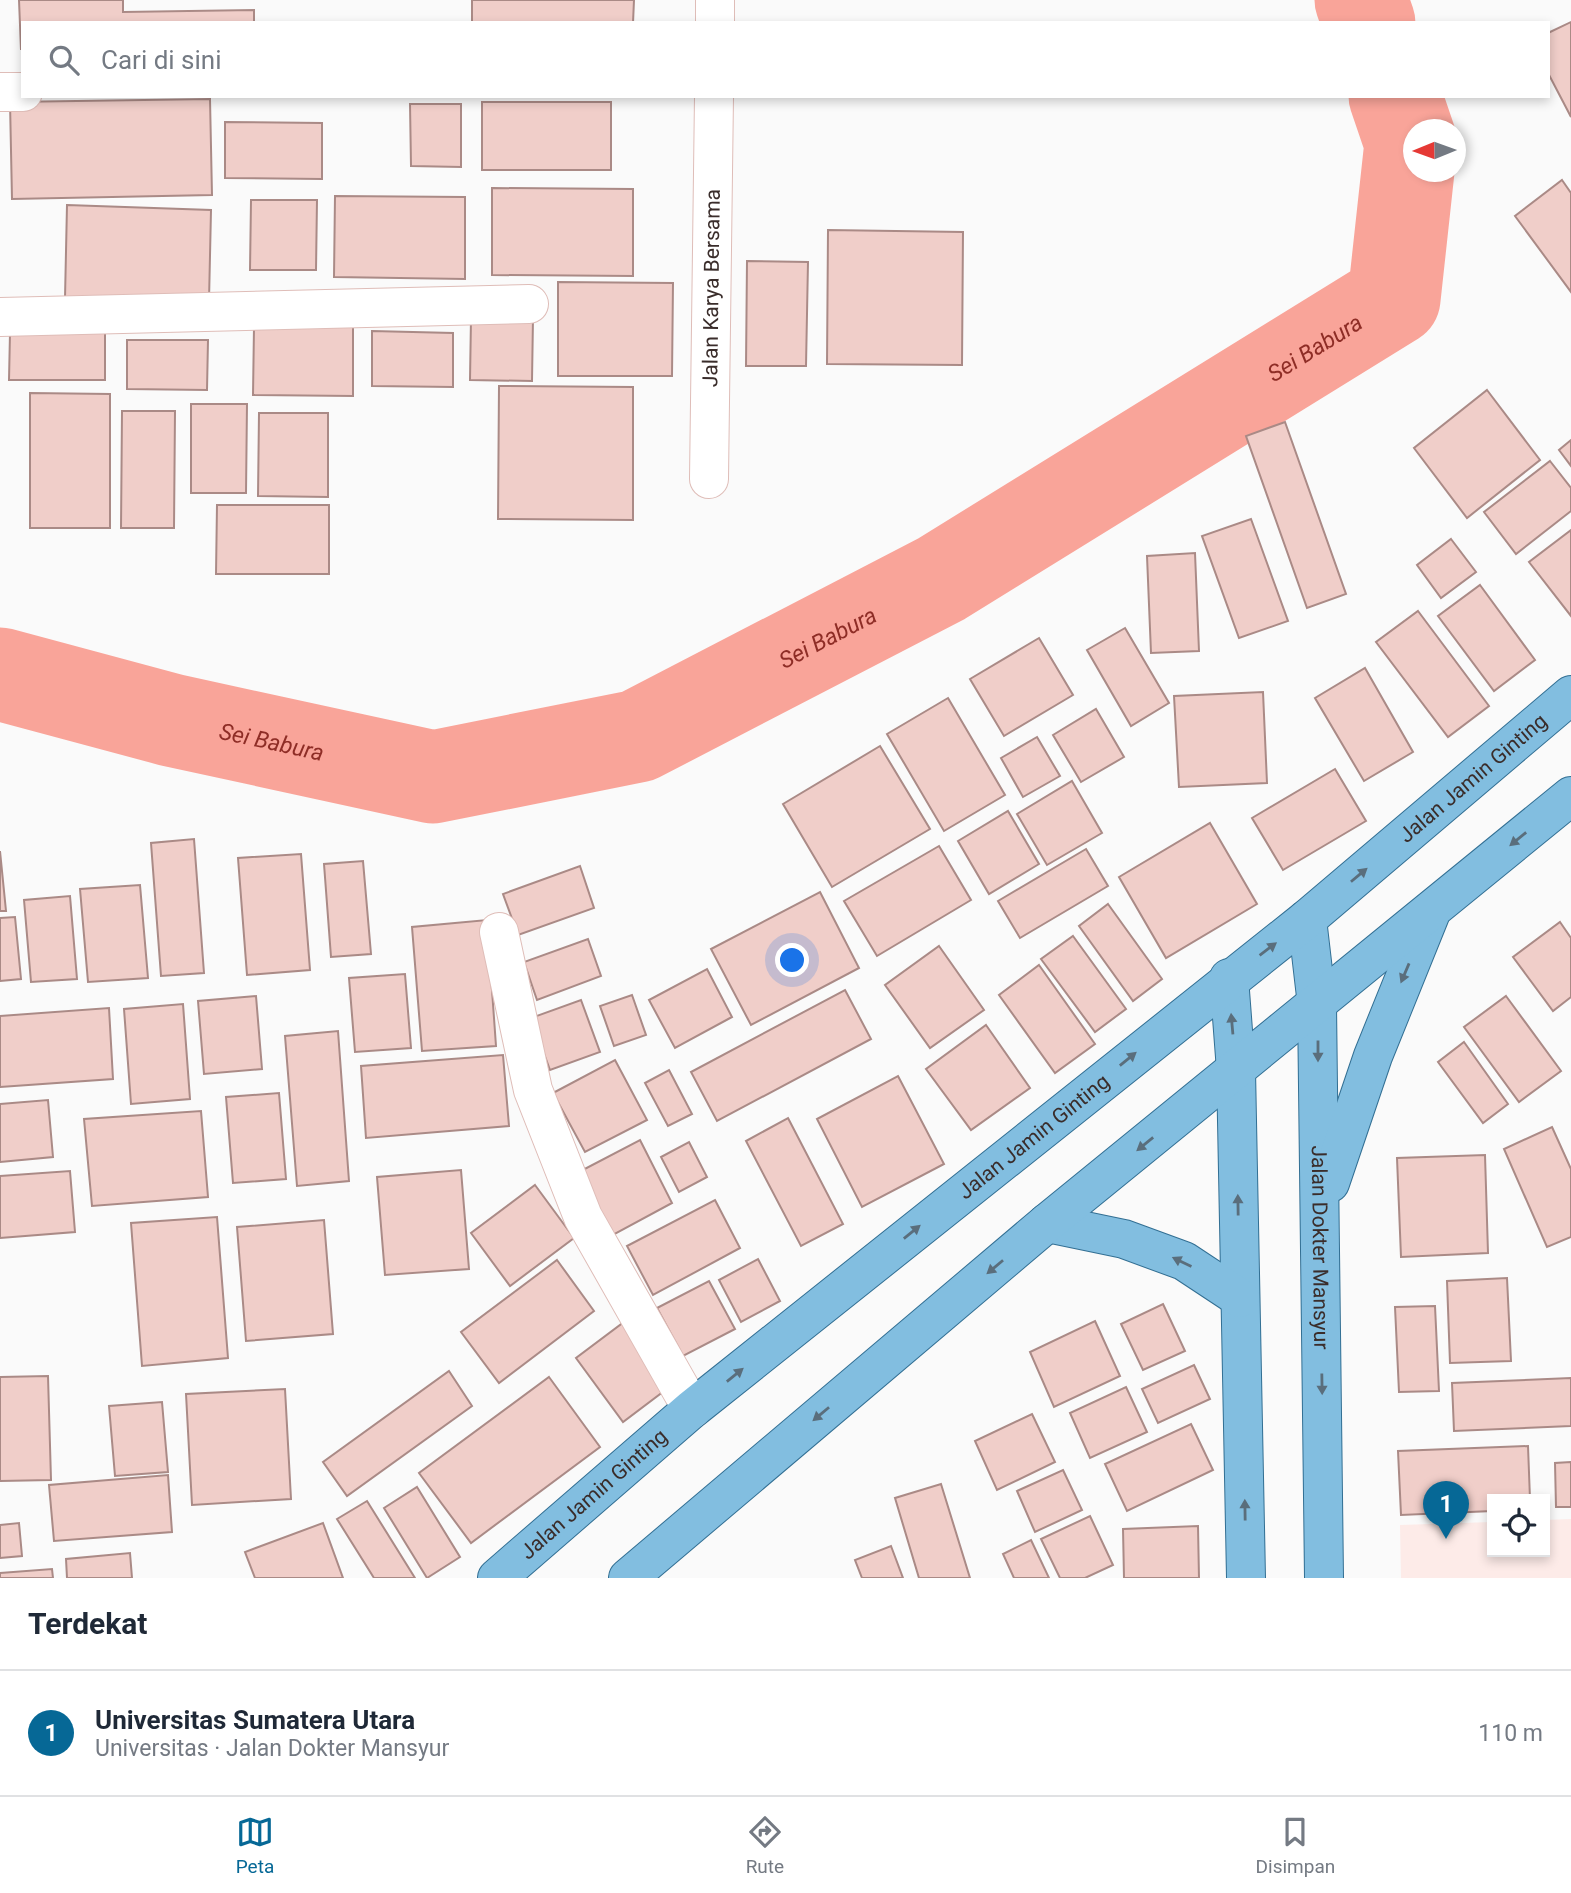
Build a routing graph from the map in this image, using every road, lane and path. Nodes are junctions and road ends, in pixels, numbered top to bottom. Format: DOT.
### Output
graph roads {
  1 [pos="715,0"];
  2 [pos="715,21"];
  3 [pos="0,92"];
  4 [pos="21,92"];
  5 [pos="714,98"];
  6 [pos="529,304"];
  7 [pos="0,317"];
  8 [pos="709,479"];
  9 [pos="1571,695"];
  10 [pos="1571,796"];
  11 [pos="1432,910"];
  12 [pos="1307,919"];
  13 [pos="499,932"];
  14 [pos="1229,978"];
  15 [pos="1317,1005"];
  16 [pos="1236,1070"];
  17 [pos="1319,1218"];
  18 [pos="1047,1223"];
  19 [pos="1240,1298"];
  20 [pos="692,1409"];
  21 [pos="497,1578"];
  22 [pos="628,1578"];
  23 [pos="1246,1578"];
  24 [pos="1324,1578"];
  1 -- 2 [label="street"];
  3 -- 4 [label="street"];
  5 -- 8 [label="street, Jalan Karya Bersama"];
  6 -- 7 [label="street"];
  12 -- 9 [label="main road, Jalan Jamin Ginting, one-way"];
  10 -- 11 [label="main road, one-way"];
  11 -- 15 [label="main road"];
  11 -- 17 [label="main road, one-way"];
  14 -- 12 [label="main road, Jalan Jamin Ginting, one-way"];
  12 -- 15 [label="main road, Jalan Dokter Mansyur"];
  13 -- 20 [label="street"];
  16 -- 14 [label="main road, one-way"];
  20 -- 14 [label="main road, Jalan Jamin Ginting, one-way"];
  15 -- 16 [label="main road"];
  15 -- 17 [label="main road, Jalan Dokter Mansyur, one-way"];
  16 -- 18 [label="main road, one-way"];
  19 -- 16 [label="main road, one-way"];
  17 -- 24 [label="main road, Jalan Dokter Mansyur, one-way"];
  19 -- 18 [label="main road, one-way"];
  18 -- 22 [label="main road, one-way"];
  23 -- 19 [label="main road, one-way"];
  20 -- 21 [label="main road, Jalan Jamin Ginting"];
}
